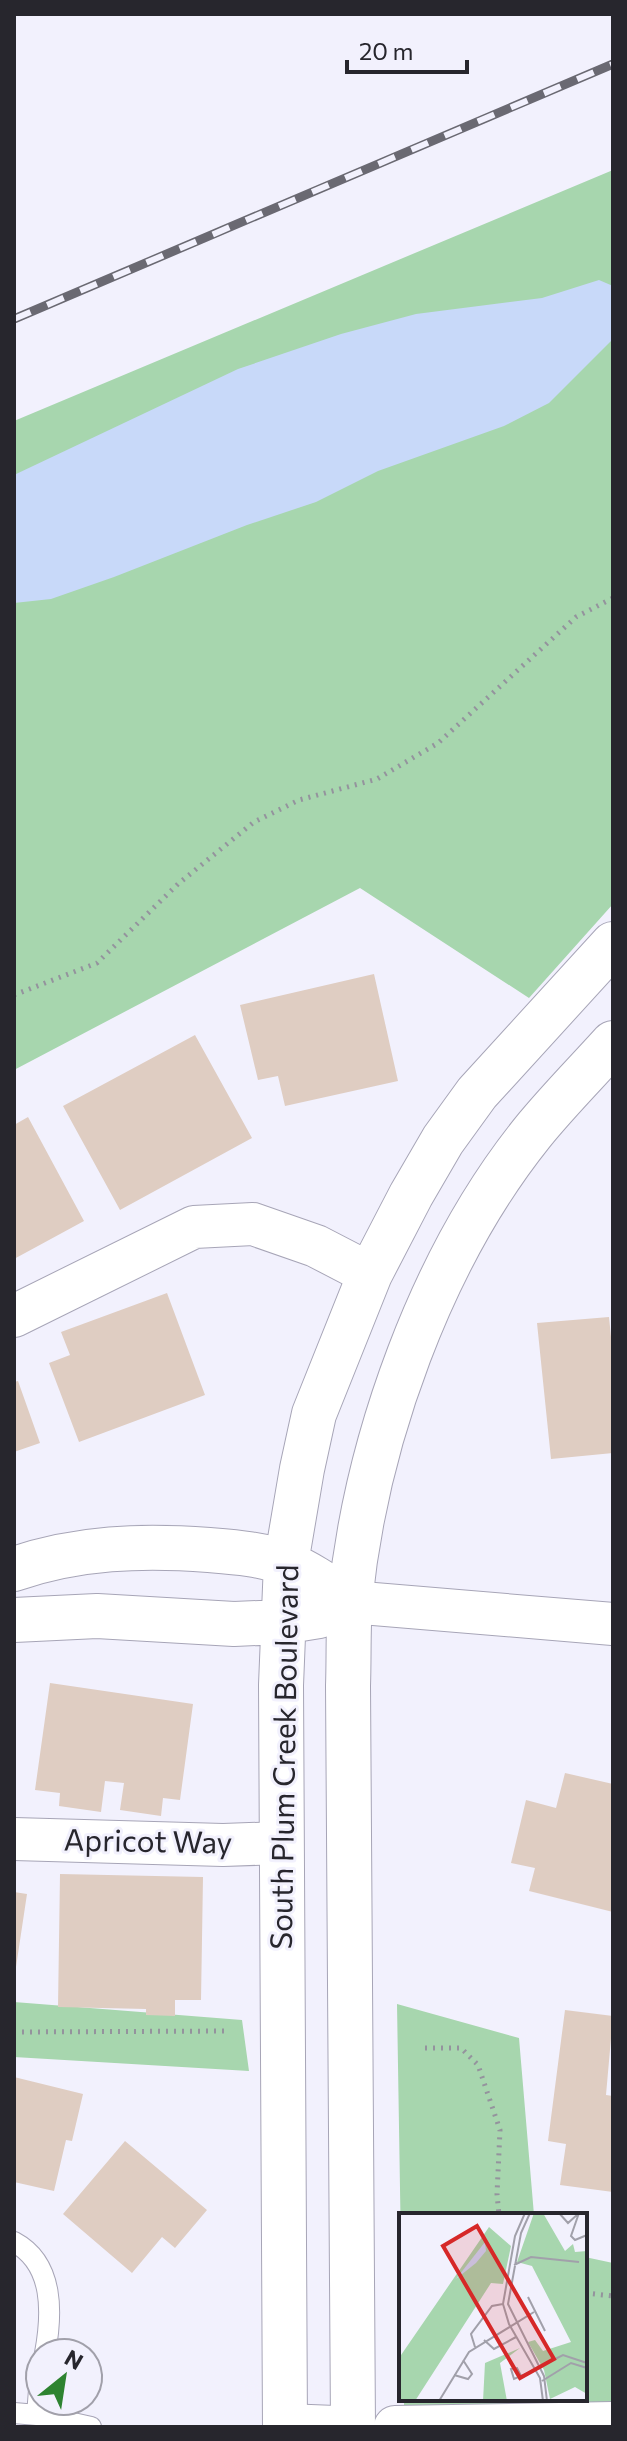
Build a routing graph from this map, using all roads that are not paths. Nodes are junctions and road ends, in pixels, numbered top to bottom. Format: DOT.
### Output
graph roads {
  1 [pos="613,944"];
  2 [pos="613,1043"];
  3 [pos="370,1274"];
  4 [pos="14,1316"];
  5 [pos="286,1563"];
  6 [pos="14,1569"];
  7 [pos="350,1602"];
  8 [pos="14,1620"];
  9 [pos="282,1622"];
  10 [pos="613,1624"];
  11 [pos="14,1839"];
  12 [pos="281,1843"];
  13 [pos="14,2242"];
  14 [pos="47,2337"];
  15 [pos="46,2417"];
  16 [pos="613,2423"];
  17 [pos="285,2426"];
  18 [pos="91,2427"];
  19 [pos="335,2427"];
  20 [pos="353,2427"];
  21 [pos="395,2427"];
  1 -- 3 [label="street, South Plum Creek Boulevard"];
  2 -- 7 [label="street, South Plum Creek Boulevard"];
  3 -- 4 [label="street"];
  3 -- 5 [label="street, South Plum Creek Boulevard"];
  5 -- 6 [label="street"];
  5 -- 7 [label="street"];
  5 -- 9 [label="street, South Plum Creek Boulevard"];
  7 -- 9 [label="street"];
  7 -- 10 [label="street"];
  7 -- 20 [label="street, South Plum Creek Boulevard"];
  8 -- 9 [label="street"];
  9 -- 12 [label="street, South Plum Creek Boulevard"];
  11 -- 12 [label="street, Apricot Way"];
  12 -- 17 [label="street, South Plum Creek Boulevard"];
  13 -- 14 [label="lane"];
  15 -- 18 [label="lane"];
  16 -- 21 [label="street"];
  17 -- 19 [label="street"];
}
